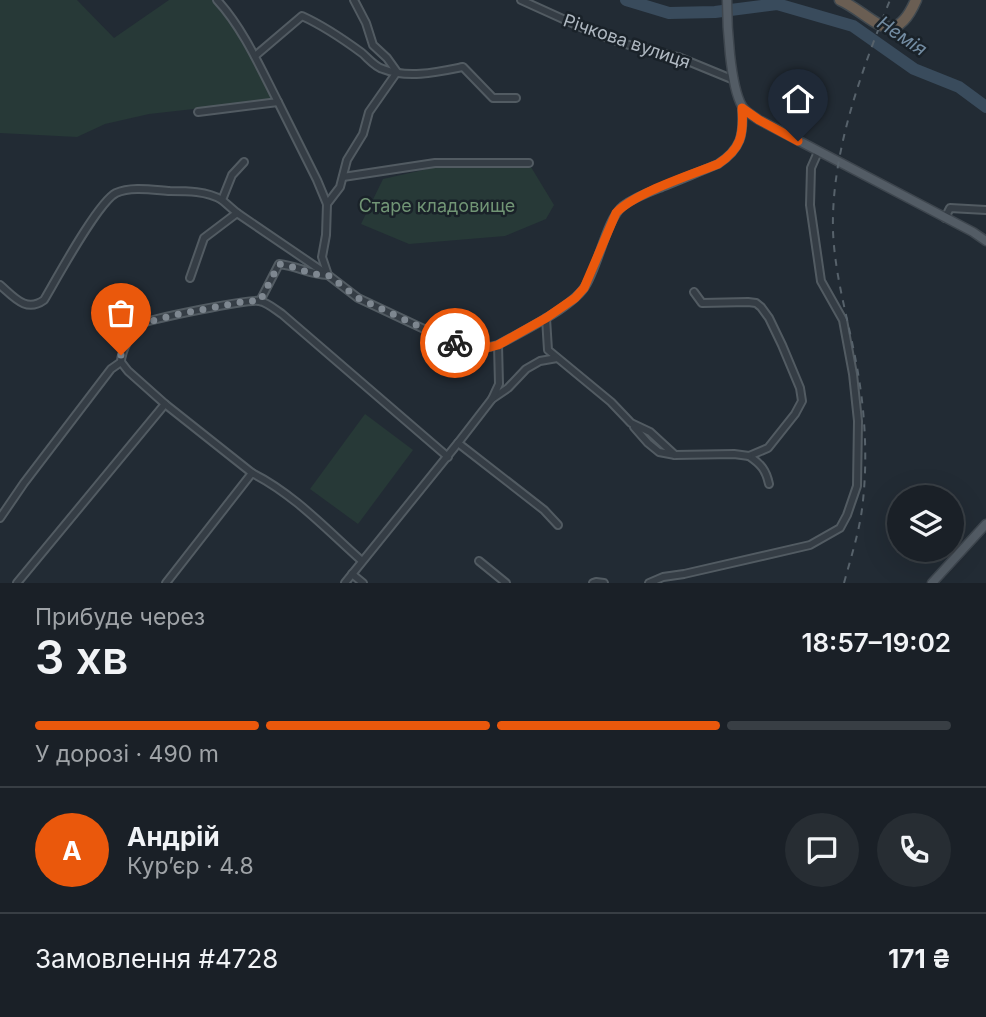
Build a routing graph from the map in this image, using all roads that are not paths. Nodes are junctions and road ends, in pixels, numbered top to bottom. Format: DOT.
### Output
graph roads {
  1 [pos="217,0"];
  2 [pos="355,0"];
  3 [pos="521,0"];
  4 [pos="727,0"];
  5 [pos="840,0"];
  6 [pos="916,0"];
  7 [pos="254,56"];
  8 [pos="397,72"];
  9 [pos="734,80"];
  10 [pos="516,98"];
  11 [pos="278,103"];
  12 [pos="742,108"];
  13 [pos="198,112"];
  14 [pos="818,152"];
  15 [pos="244,162"];
  16 [pos="529,163"];
  17 [pos="343,177"];
  18 [pos="222,200"];
  19 [pos="327,205"];
  20 [pos="986,210"];
  21 [pos="237,213"];
  22 [pos="945,218"];
  23 [pos="986,241"];
  24 [pos="328,275"];
  25 [pos="190,278"];
  26 [pos="0,285"];
  27 [pos="694,292"];
  28 [pos="260,301"];
  29 [pos="546,318"];
  30 [pos="498,345"];
  31 [pos="556,358"];
  32 [pos="121,362"];
  33 [pos="492,399"];
  34 [pos="165,404"];
  35 [pos="457,443"];
  36 [pos="749,456"];
  37 [pos="448,457"];
  38 [pos="252,473"];
  39 [pos="769,485"];
  40 [pos="0,519"];
  41 [pos="986,524"];
  42 [pos="558,525"];
  43 [pos="362,561"];
  44 [pos="479,561"];
  45 [pos="352,574"];
  46 [pos="17,583"];
  47 [pos="166,583"];
  48 [pos="345,583"];
  49 [pos="363,583"];
  50 [pos="506,583"];
  51 [pos="593,583"];
  52 [pos="604,583"];
  53 [pos="649,583"];
  54 [pos="932,583"];
  1 -- 7 [label="street"];
  2 -- 8 [label="street"];
  3 -- 9 [label="street, Річкова вулиця"];
  4 -- 9 [label="main road"];
  5 -- 6 [label="highway"];
  7 -- 8 [label="street"];
  7 -- 11 [label="street"];
  8 -- 10 [label="street"];
  8 -- 17 [label="street"];
  9 -- 12 [label="main road"];
  11 -- 13 [label="street"];
  11 -- 19 [label="street"];
  12 -- 14 [label="main road"];
  12 -- 29 [label="street"];
  14 -- 22 [label="main road"];
  14 -- 53 [label="street"];
  15 -- 18 [label="street"];
  16 -- 17 [label="street"];
  17 -- 19 [label="street"];
  18 -- 21 [label="street"];
  18 -- 26 [label="street"];
  19 -- 24 [label="street"];
  20 -- 22 [label="street"];
  21 -- 24 [label="street"];
  21 -- 25 [label="street"];
  22 -- 23 [label="main road"];
  24 -- 28 [label="street"];
  24 -- 30 [label="street"];
  27 -- 36 [label="street"];
  28 -- 32 [label="street"];
  28 -- 37 [label="street"];
  29 -- 30 [label="street"];
  29 -- 31 [label="street"];
  30 -- 33 [label="street"];
  31 -- 33 [label="street"];
  31 -- 36 [label="street"];
  32 -- 34 [label="street"];
  32 -- 40 [label="street"];
  33 -- 35 [label="street"];
  34 -- 38 [label="street"];
  34 -- 46 [label="street"];
  35 -- 37 [label="street"];
  35 -- 42 [label="street"];
  36 -- 39 [label="street"];
  37 -- 43 [label="street"];
  38 -- 43 [label="street"];
  38 -- 47 [label="street"];
  41 -- 54 [label="main road"];
  43 -- 45 [label="street"];
  44 -- 50 [label="street"];
  45 -- 48 [label="street"];
  45 -- 49 [label="street"];
  51 -- 52 [label="street"];
}
